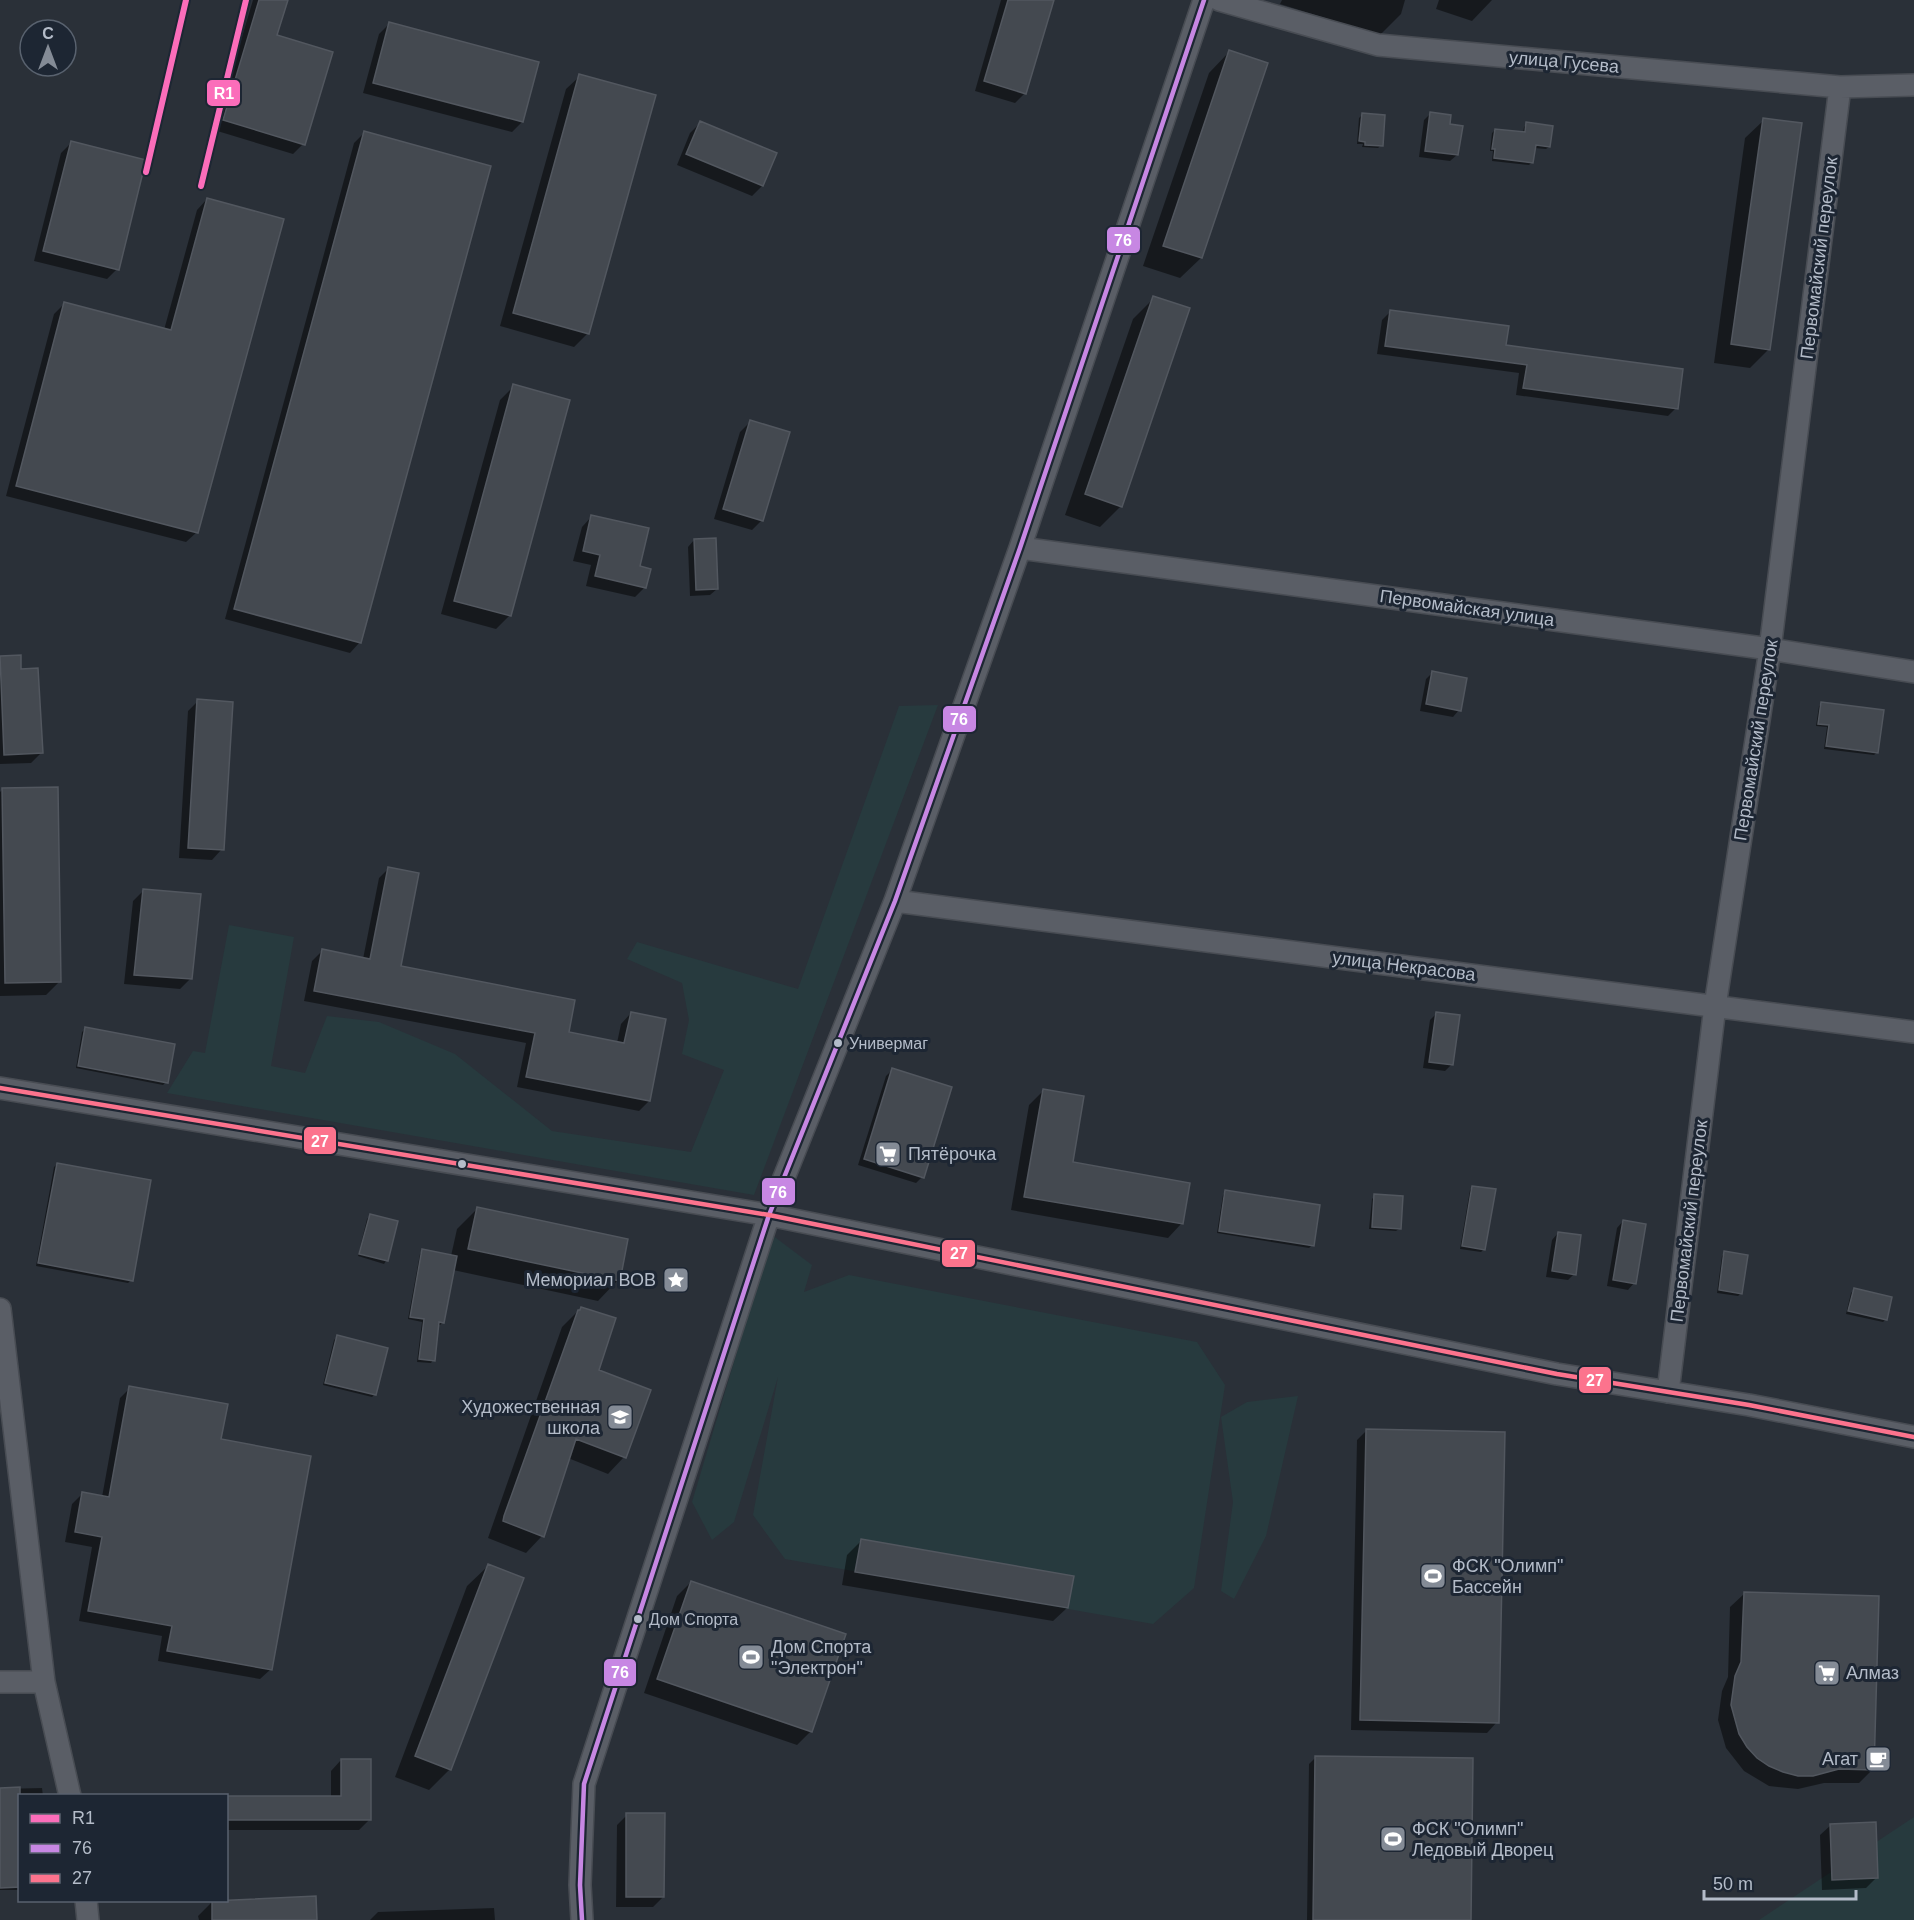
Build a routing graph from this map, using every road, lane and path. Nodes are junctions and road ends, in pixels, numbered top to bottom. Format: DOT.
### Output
graph roads {
  1 [pos="1204,0"];
  2 [pos="1219,0"];
  3 [pos="1914,85"];
  4 [pos="1840,87"];
  5 [pos="1020,548"];
  6 [pos="1770,649"];
  7 [pos="1914,672"];
  8 [pos="895,901"];
  9 [pos="1715,1006"];
  10 [pos="1914,1032"];
  11 [pos="0,1088"];
  12 [pos="769,1215"];
  13 [pos="0,1316"];
  14 [pos="1668,1392"];
  15 [pos="1914,1437"];
  16 [pos="0,1682"];
  17 [pos="44,1682"];
  18 [pos="70,1794"];
  19 [pos="86,1902"];
  20 [pos="88,1920"];
  21 [pos="582,1920"];
  1 -- 5 [label="street"];
  2 -- 4 [label="street, улица Гусева"];
  3 -- 4 [label="street, улица Гусева"];
  4 -- 6 [label="street, Первомайский переулок"];
  5 -- 6 [label="street, Первомайская улица"];
  5 -- 8 [label="street"];
  6 -- 7 [label="street, Первомайская улица"];
  6 -- 9 [label="street, Первомайский переулок"];
  8 -- 9 [label="street, улица Некрасова"];
  8 -- 12 [label="street"];
  9 -- 10 [label="street, улица Некрасова"];
  9 -- 14 [label="street, Первомайский переулок"];
  11 -- 12 [label="street"];
  12 -- 14 [label="street"];
  12 -- 21 [label="street"];
  13 -- 17 [label="street"];
  14 -- 15 [label="street"];
  16 -- 17 [label="street"];
  17 -- 18 [label="street"];
  19 -- 20 [label="street"];
}
